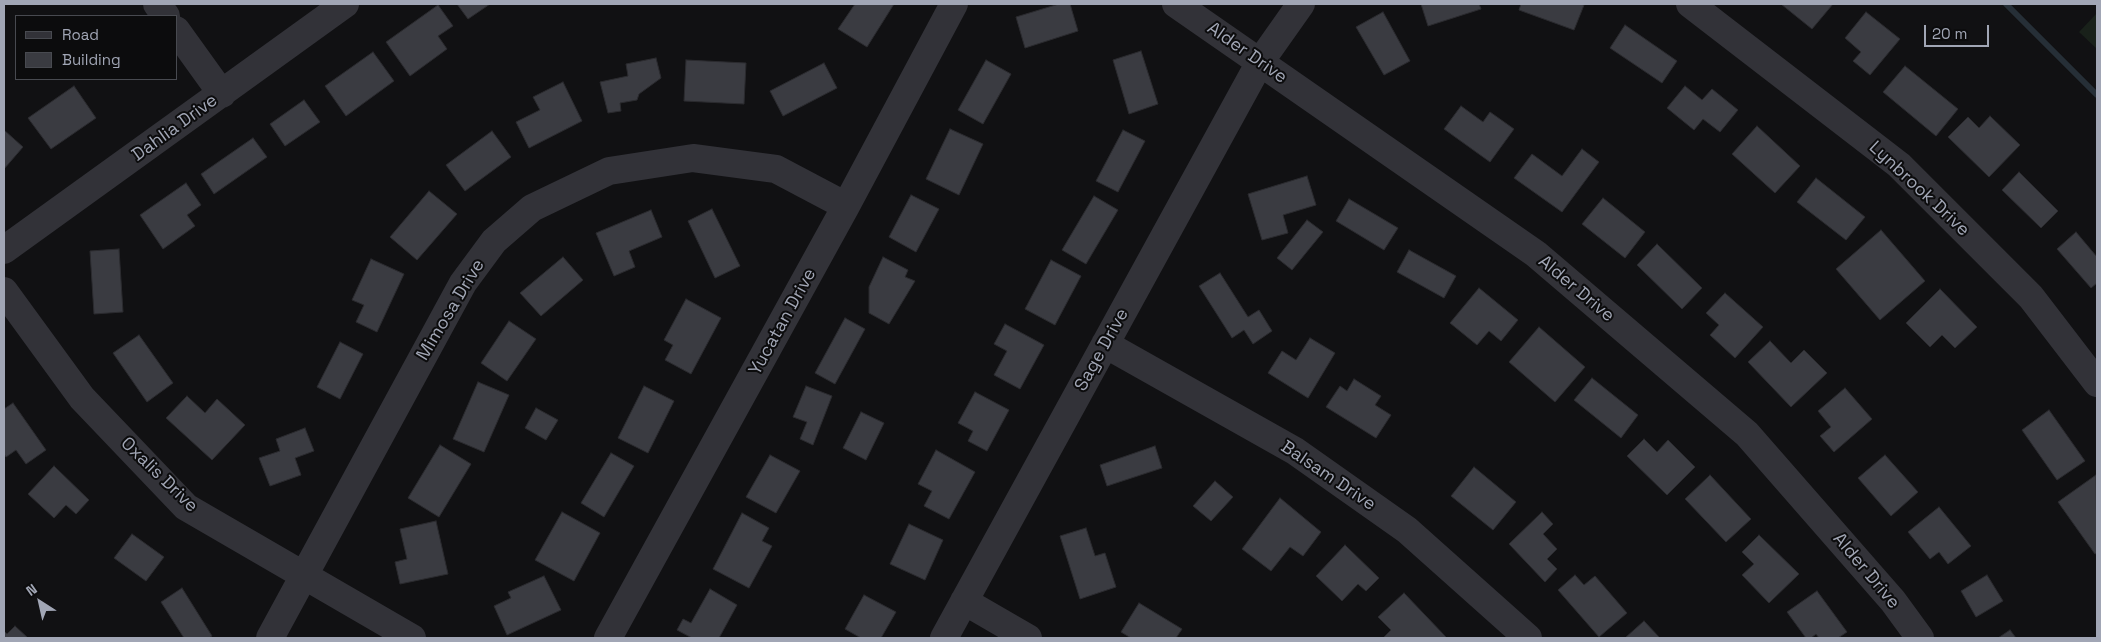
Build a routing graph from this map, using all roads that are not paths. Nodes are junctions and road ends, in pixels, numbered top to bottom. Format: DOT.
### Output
graph roads {
  1 [pos="158,4"];
  2 [pos="345,4"];
  3 [pos="954,4"];
  4 [pos="1176,4"];
  5 [pos="1301,4"];
  6 [pos="1690,4"];
  7 [pos="165,15"];
  8 [pos="178,33"];
  9 [pos="1260,62"];
  10 [pos="222,94"];
  11 [pos="846,206"];
  12 [pos="4,250"];
  13 [pos="4,291"];
  14 [pos="1105,344"];
  15 [pos="2097,383"];
  16 [pos="304,576"];
  17 [pos="964,601"];
  18 [pos="270,638"];
  19 [pos="412,638"];
  20 [pos="608,638"];
  21 [pos="944,638"];
  22 [pos="1028,638"];
  23 [pos="1528,638"];
  24 [pos="1920,638"];
  1 -- 7 [label="street"];
  2 -- 10 [label="street, Dahlia Drive"];
  3 -- 11 [label="street, Yucatan Drive"];
  4 -- 9 [label="street, Alder Drive"];
  5 -- 9 [label="street"];
  6 -- 15 [label="street, Lynbrook Drive"];
  8 -- 10 [label="street"];
  9 -- 14 [label="street, Sage Drive"];
  9 -- 24 [label="street, Alder Drive"];
  10 -- 12 [label="street, Dahlia Drive"];
  11 -- 16 [label="street, Mimosa Drive"];
  11 -- 20 [label="street, Yucatan Drive"];
  13 -- 16 [label="street, Oxalis Drive"];
  14 -- 17 [label="street, Sage Drive"];
  14 -- 23 [label="street, Balsam Drive"];
  16 -- 18 [label="street, Mimosa Drive"];
  16 -- 19 [label="street, Oxalis Drive"];
  17 -- 21 [label="street, Sage Drive"];
  17 -- 22 [label="street"];
}
